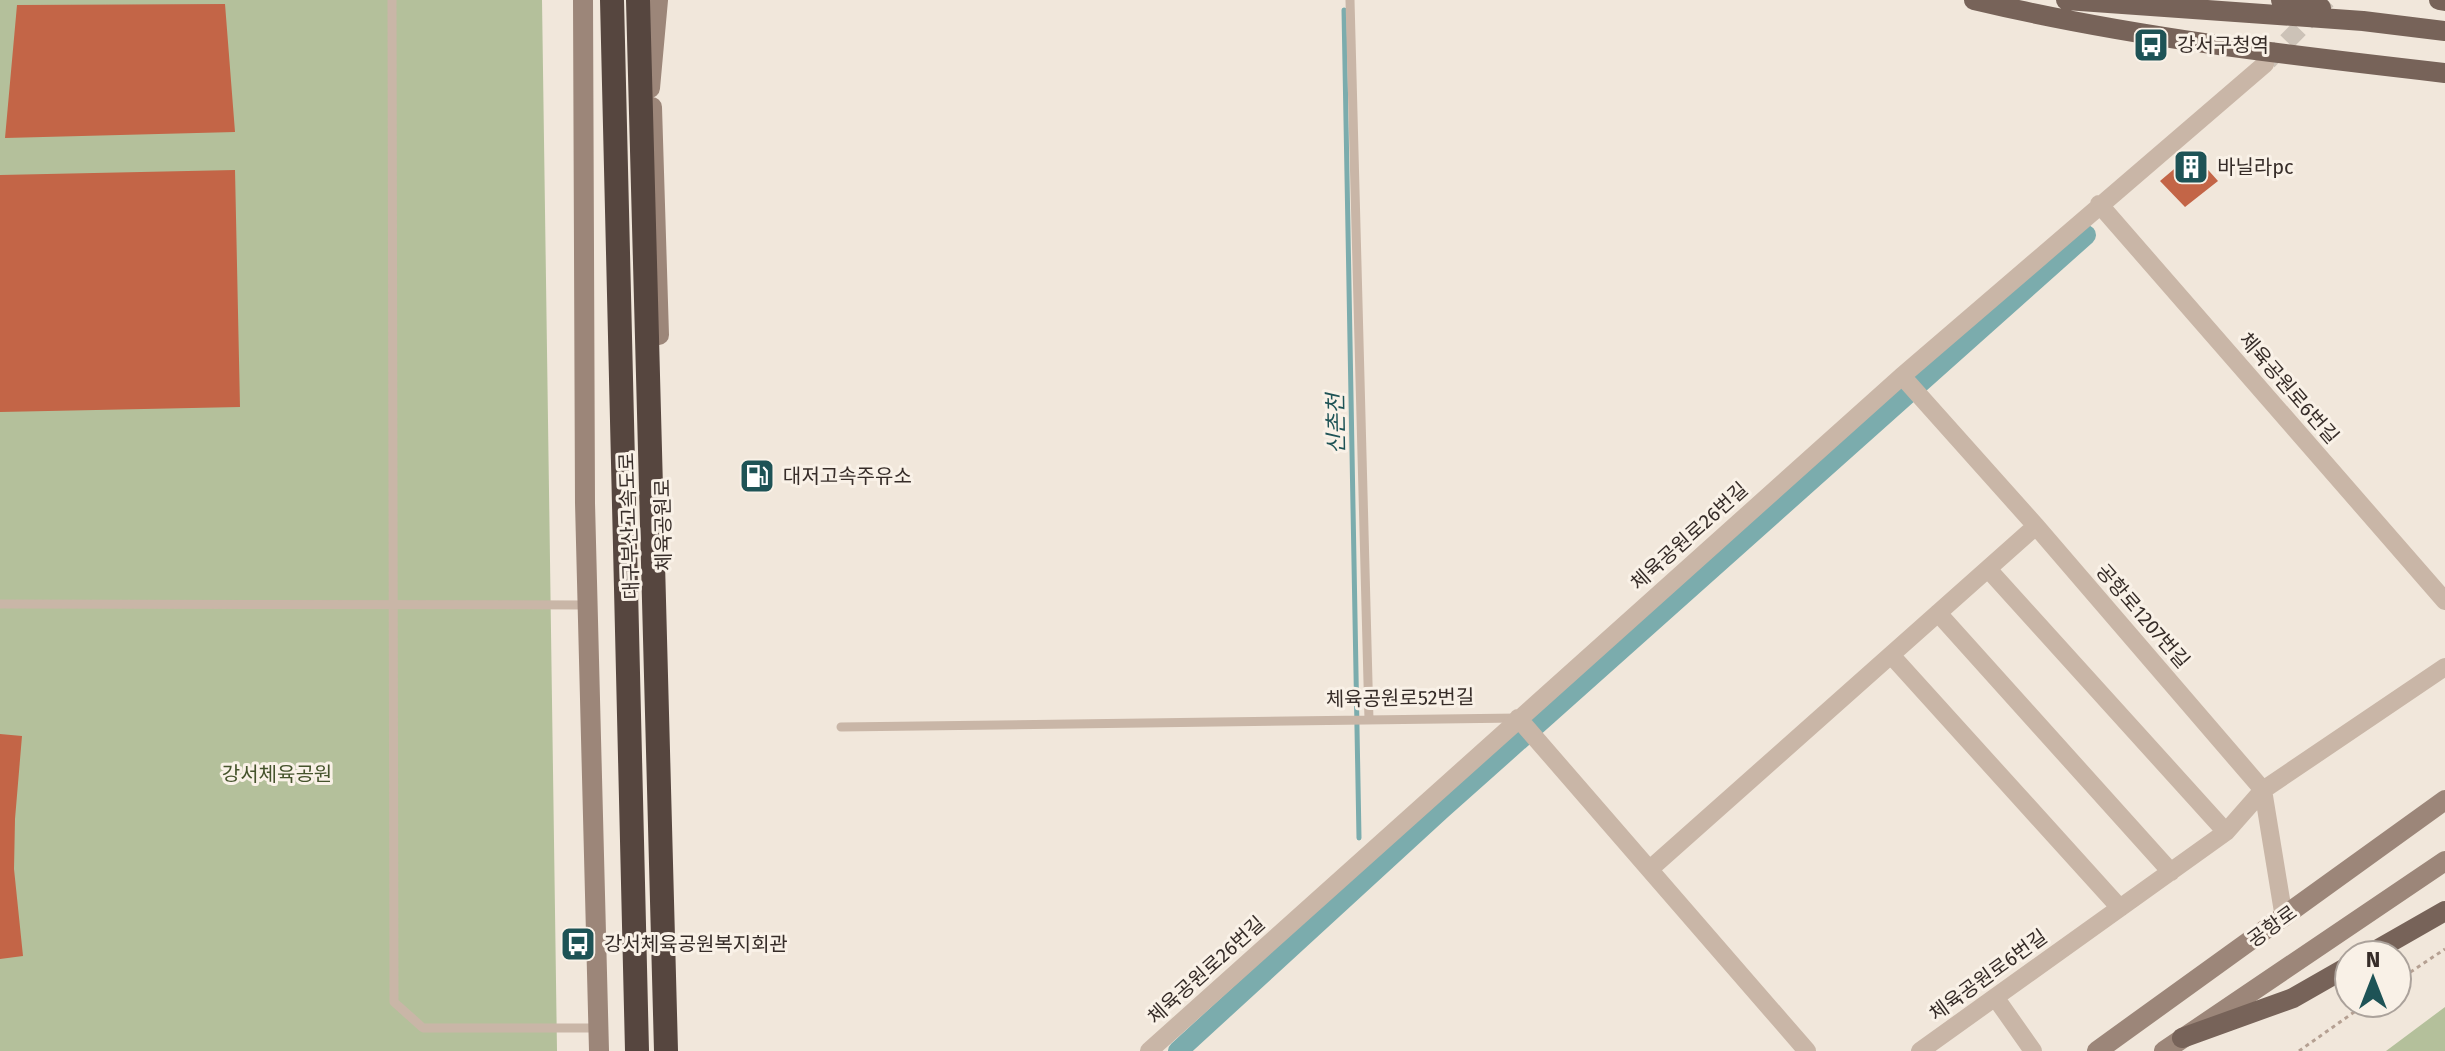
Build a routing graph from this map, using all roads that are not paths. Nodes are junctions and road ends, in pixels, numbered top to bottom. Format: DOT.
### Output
graph roads {
  1 [pos="392,0"];
  2 [pos="572,0"];
  3 [pos="583,0"];
  4 [pos="612,0"];
  5 [pos="638,0"];
  6 [pos="647,0"];
  7 [pos="658,0"];
  8 [pos="1350,0"];
  9 [pos="1974,0"];
  10 [pos="2066,0"];
  11 [pos="2281,0"];
  12 [pos="2363,21"];
  13 [pos="2445,31"];
  14 [pos="2265,64"];
  15 [pos="2445,73"];
  16 [pos="650,88"];
  17 [pos="583,145"];
  18 [pos="2099,204"];
  19 [pos="1902,376"];
  20 [pos="2036,526"];
  21 [pos="1988,569"];
  22 [pos="2445,601"];
  23 [pos="0,604"];
  24 [pos="392,605"];
  25 [pos="588,605"];
  26 [pos="1938,613"];
  27 [pos="1891,655"];
  28 [pos="2445,667"];
  29 [pos="1518,718"];
  30 [pos="1369,720"];
  31 [pos="841,727"];
  32 [pos="2263,790"];
  33 [pos="2445,800"];
  34 [pos="2226,832"];
  35 [pos="2445,861"];
  36 [pos="1650,869"];
  37 [pos="2171,872"];
  38 [pos="2120,908"];
  39 [pos="2445,911"];
  40 [pos="2284,918"];
  41 [pos="2396,939"];
  42 [pos="2333,975"];
  43 [pos="1995,997"];
  44 [pos="598,1028"];
  45 [pos="2182,1038"];
  46 [pos="599,1051"];
  47 [pos="637,1051"];
  48 [pos="666,1051"];
  49 [pos="675,1051"];
  50 [pos="1149,1051"];
  51 [pos="1807,1051"];
  52 [pos="1920,1051"];
  53 [pos="2033,1051"];
  54 [pos="2097,1051"];
  55 [pos="2164,1051"];
  1 -- 24 [label="lane"];
  2 -- 17 [label="main road"];
  3 -- 17 [label="main road"];
  4 -- 47 [label="highway, 대구부산고속도로"];
  5 -- 48 [label="highway, 대구부산고속도로"];
  6 -- 16 [label="main road, 체육공원로"];
  7 -- 16 [label="main road"];
  8 -- 30 [label="lane"];
  9 -- 15 [label="main road"];
  10 -- 12 [label="main road"];
  11 -- 12 [label="main road"];
  12 -- 13 [label="main road"];
  14 -- 18 [label="street, 체육공원로26번길"];
  16 -- 49 [label="main road, 체육공원로"];
  17 -- 25 [label="main road"];
  18 -- 19 [label="street, 체육공원로26번길"];
  18 -- 22 [label="street, 체육공원로6번길"];
  19 -- 20 [label="street, 공항로1207번길"];
  19 -- 29 [label="street, 체육공원로26번길"];
  20 -- 21 [label="street"];
  20 -- 32 [label="street, 공항로1207번길"];
  21 -- 26 [label="street"];
  21 -- 34 [label="street"];
  23 -- 24 [label="lane"];
  24 -- 25 [label="lane"];
  24 -- 44 [label="lane"];
  25 -- 44 [label="main road"];
  26 -- 27 [label="street"];
  26 -- 37 [label="street"];
  27 -- 36 [label="street"];
  27 -- 38 [label="street"];
  28 -- 32 [label="street, 체육공원로6번길"];
  29 -- 30 [label="lane, 체육공원로52번길"];
  29 -- 36 [label="street"];
  29 -- 50 [label="street, 체육공원로26번길"];
  30 -- 31 [label="lane, 체육공원로52번길"];
  32 -- 34 [label="street, 체육공원로6번길"];
  32 -- 40 [label="street"];
  33 -- 40 [label="main road, 공항로"];
  34 -- 37 [label="street, 체육공원로6번길"];
  35 -- 45 [label="main road"];
  36 -- 51 [label="street"];
  37 -- 38 [label="street, 체육공원로6번길"];
  38 -- 43 [label="street, 체육공원로6번길"];
  39 -- 41 [label="main road"];
  40 -- 54 [label="main road, 공항로"];
  42 -- 45 [label="main road"];
  43 -- 52 [label="street, 체육공원로6번길"];
  43 -- 53 [label="street"];
  44 -- 46 [label="main road"];
  45 -- 55 [label="main road"];
}
